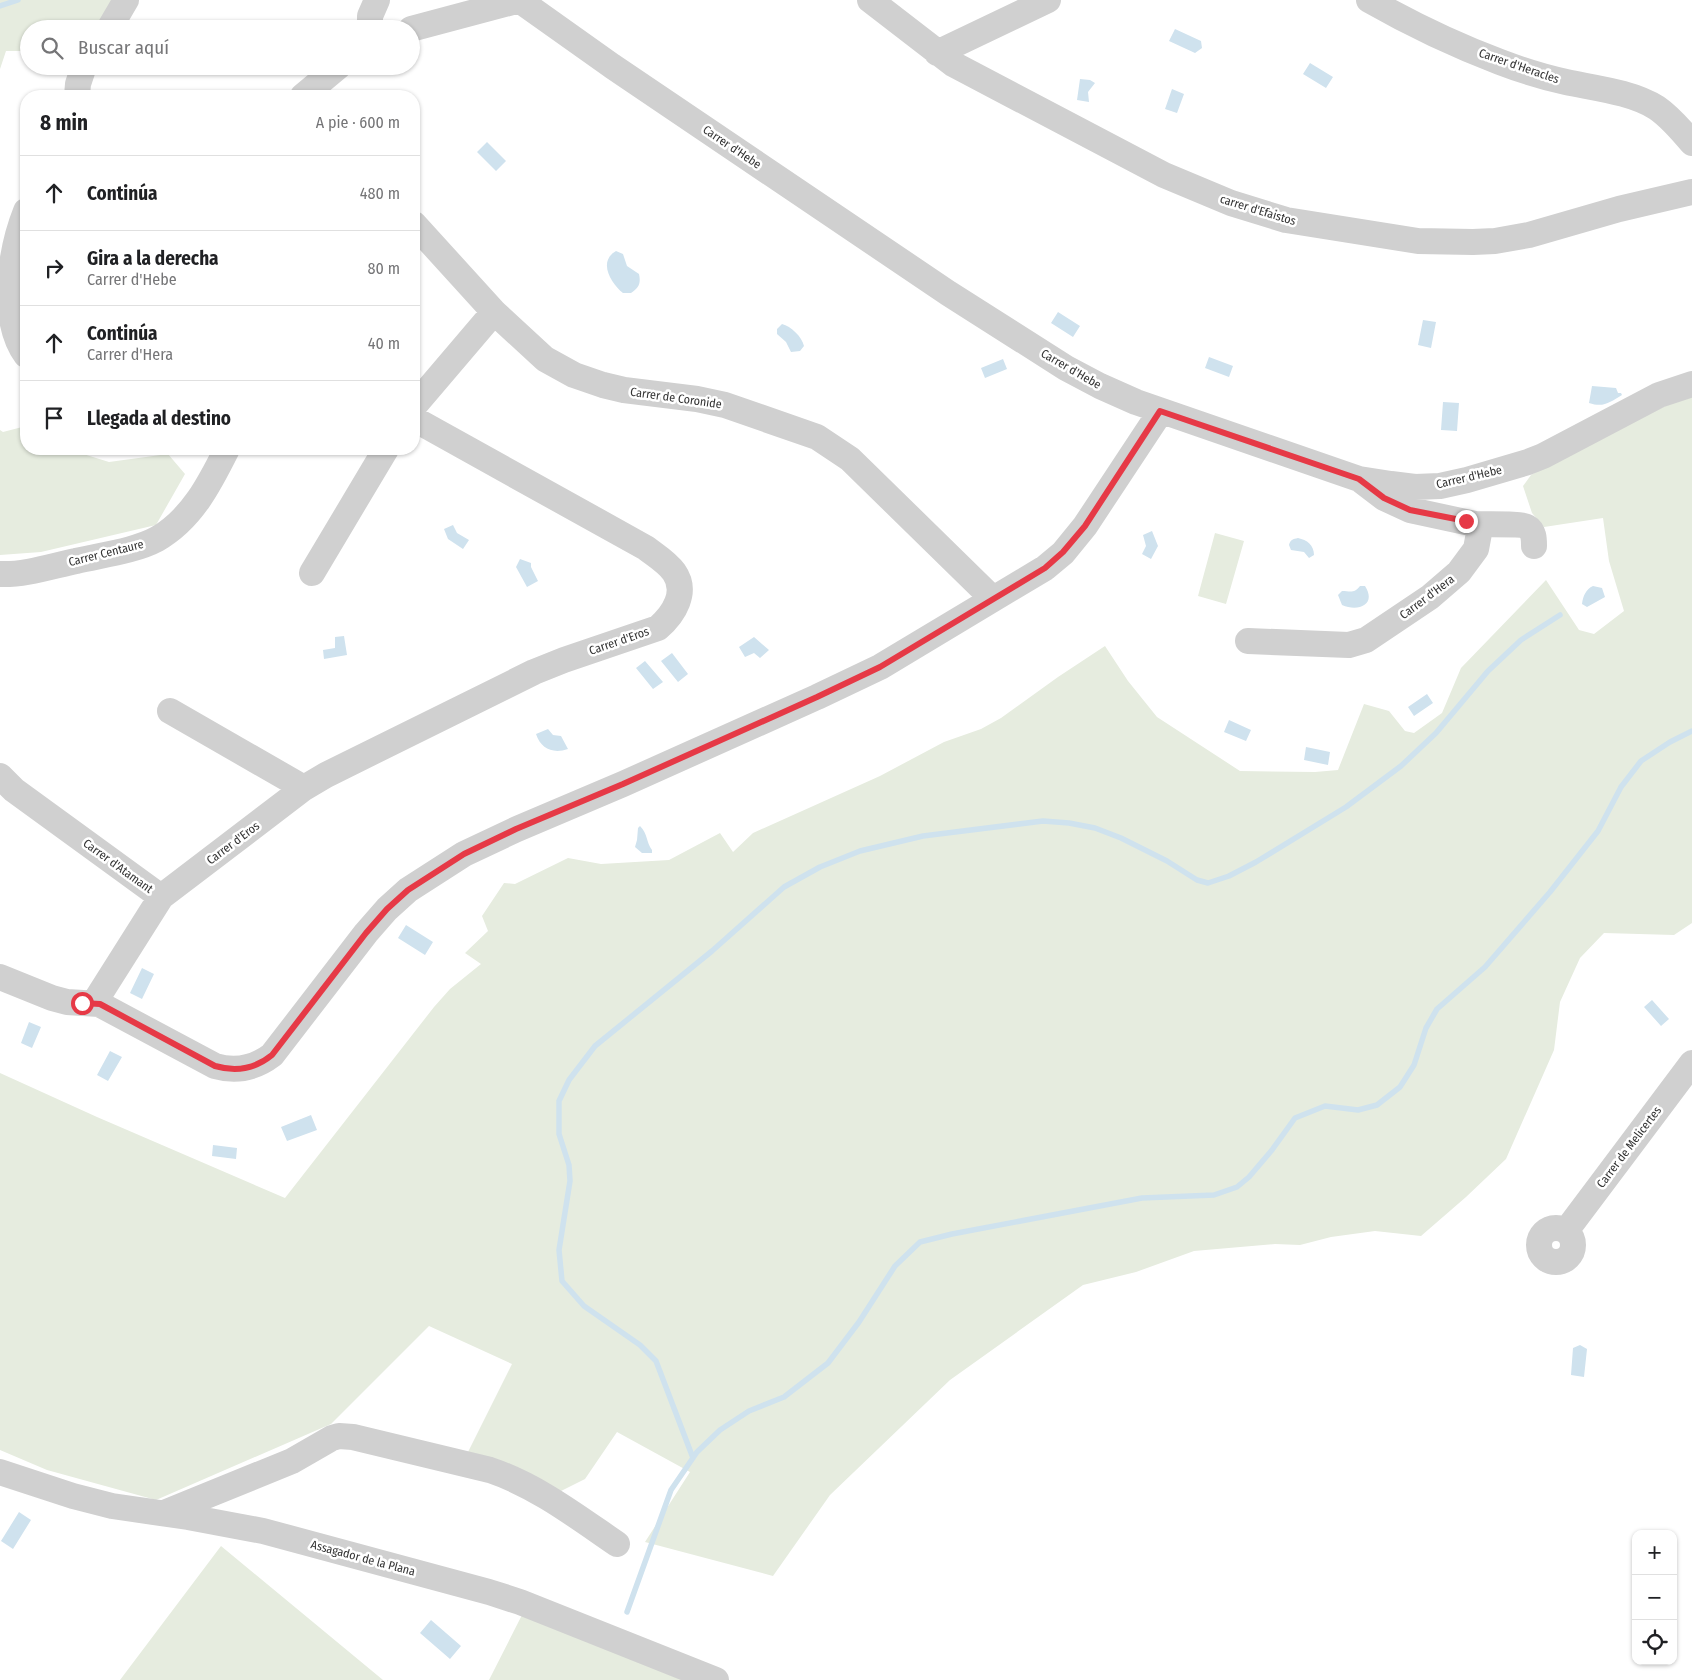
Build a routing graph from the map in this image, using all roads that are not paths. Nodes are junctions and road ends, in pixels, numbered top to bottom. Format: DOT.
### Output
graph roads {
  1 [pos="126,0"];
  2 [pos="377,0"];
  3 [pos="520,0"];
  4 [pos="870,0"];
  5 [pos="1048,0"];
  6 [pos="1369,0"];
  7 [pos="114,20"];
  8 [pos="370,20"];
  9 [pos="420,27"];
  10 [pos="937,53"];
  11 [pos="81,75"];
  12 [pos="328,75"];
  13 [pos="78,90"];
  14 [pos="310,90"];
  15 [pos="1692,143"];
  16 [pos="1692,192"];
  17 [pos="20,225"];
  18 [pos="420,231"];
  19 [pos="494,312"];
  20 [pos="20,345"];
  21 [pos="1692,384"];
  22 [pos="420,399"];
  23 [pos="1160,411"];
  24 [pos="420,422"];
  25 [pos="224,455"];
  26 [pos="382,455"];
  27 [pos="1359,479"];
  28 [pos="1475,524"];
  29 [pos="1534,546"];
  30 [pos="312,573"];
  31 [pos="0,574"];
  32 [pos="993,599"];
  33 [pos="1248,641"];
  34 [pos="170,711"];
  35 [pos="0,776"];
  36 [pos="304,788"];
  37 [pos="160,897"];
  38 [pos="0,977"];
  39 [pos="94,1003"];
  40 [pos="1692,1063"];
  41 [pos="1566,1231"];
  42 [pos="2,1475"];
  43 [pos="162,1514"];
  44 [pos="617,1544"];
  45 [pos="716,1680"];
  1 -- 7 [label="street"];
  2 -- 8 [label="street"];
  3 -- 9 [label="street"];
  3 -- 23 [label="street, Carrer d'Hebe"];
  4 -- 10 [label="street, carrer d'Efaistos"];
  5 -- 10 [label="street"];
  6 -- 15 [label="street, Carrer d'Heracles"];
  10 -- 16 [label="street, carrer d'Efaistos"];
  11 -- 13 [label="street"];
  12 -- 14 [label="street"];
  17 -- 20 [label="street"];
  18 -- 19 [label="street, Carrer de Coronide"];
  19 -- 22 [label="street"];
  19 -- 32 [label="street, Carrer de Coronide"];
  21 -- 27 [label="street, Carrer d'Hebe"];
  23 -- 27 [label="street, Carrer d'Hebe"];
  23 -- 32 [label="street"];
  24 -- 36 [label="street, Carrer d'Eros"];
  25 -- 31 [label="street, Carrer Centaure"];
  26 -- 30 [label="street"];
  27 -- 28 [label="street"];
  28 -- 29 [label="street"];
  28 -- 33 [label="street, Carrer d'Hera"];
  32 -- 39 [label="street"];
  34 -- 36 [label="street"];
  35 -- 37 [label="street, Carrer d'Atamant"];
  36 -- 37 [label="street, Carrer d'Eros"];
  37 -- 39 [label="street, Carrer d'Atamant"];
  38 -- 39 [label="street"];
  40 -- 41 [label="street, Carrer de Melicertes"];
  42 -- 43 [label="street, Assagador de la Plana"];
  43 -- 44 [label="street"];
  43 -- 45 [label="street, Assagador de la Plana"];
}
